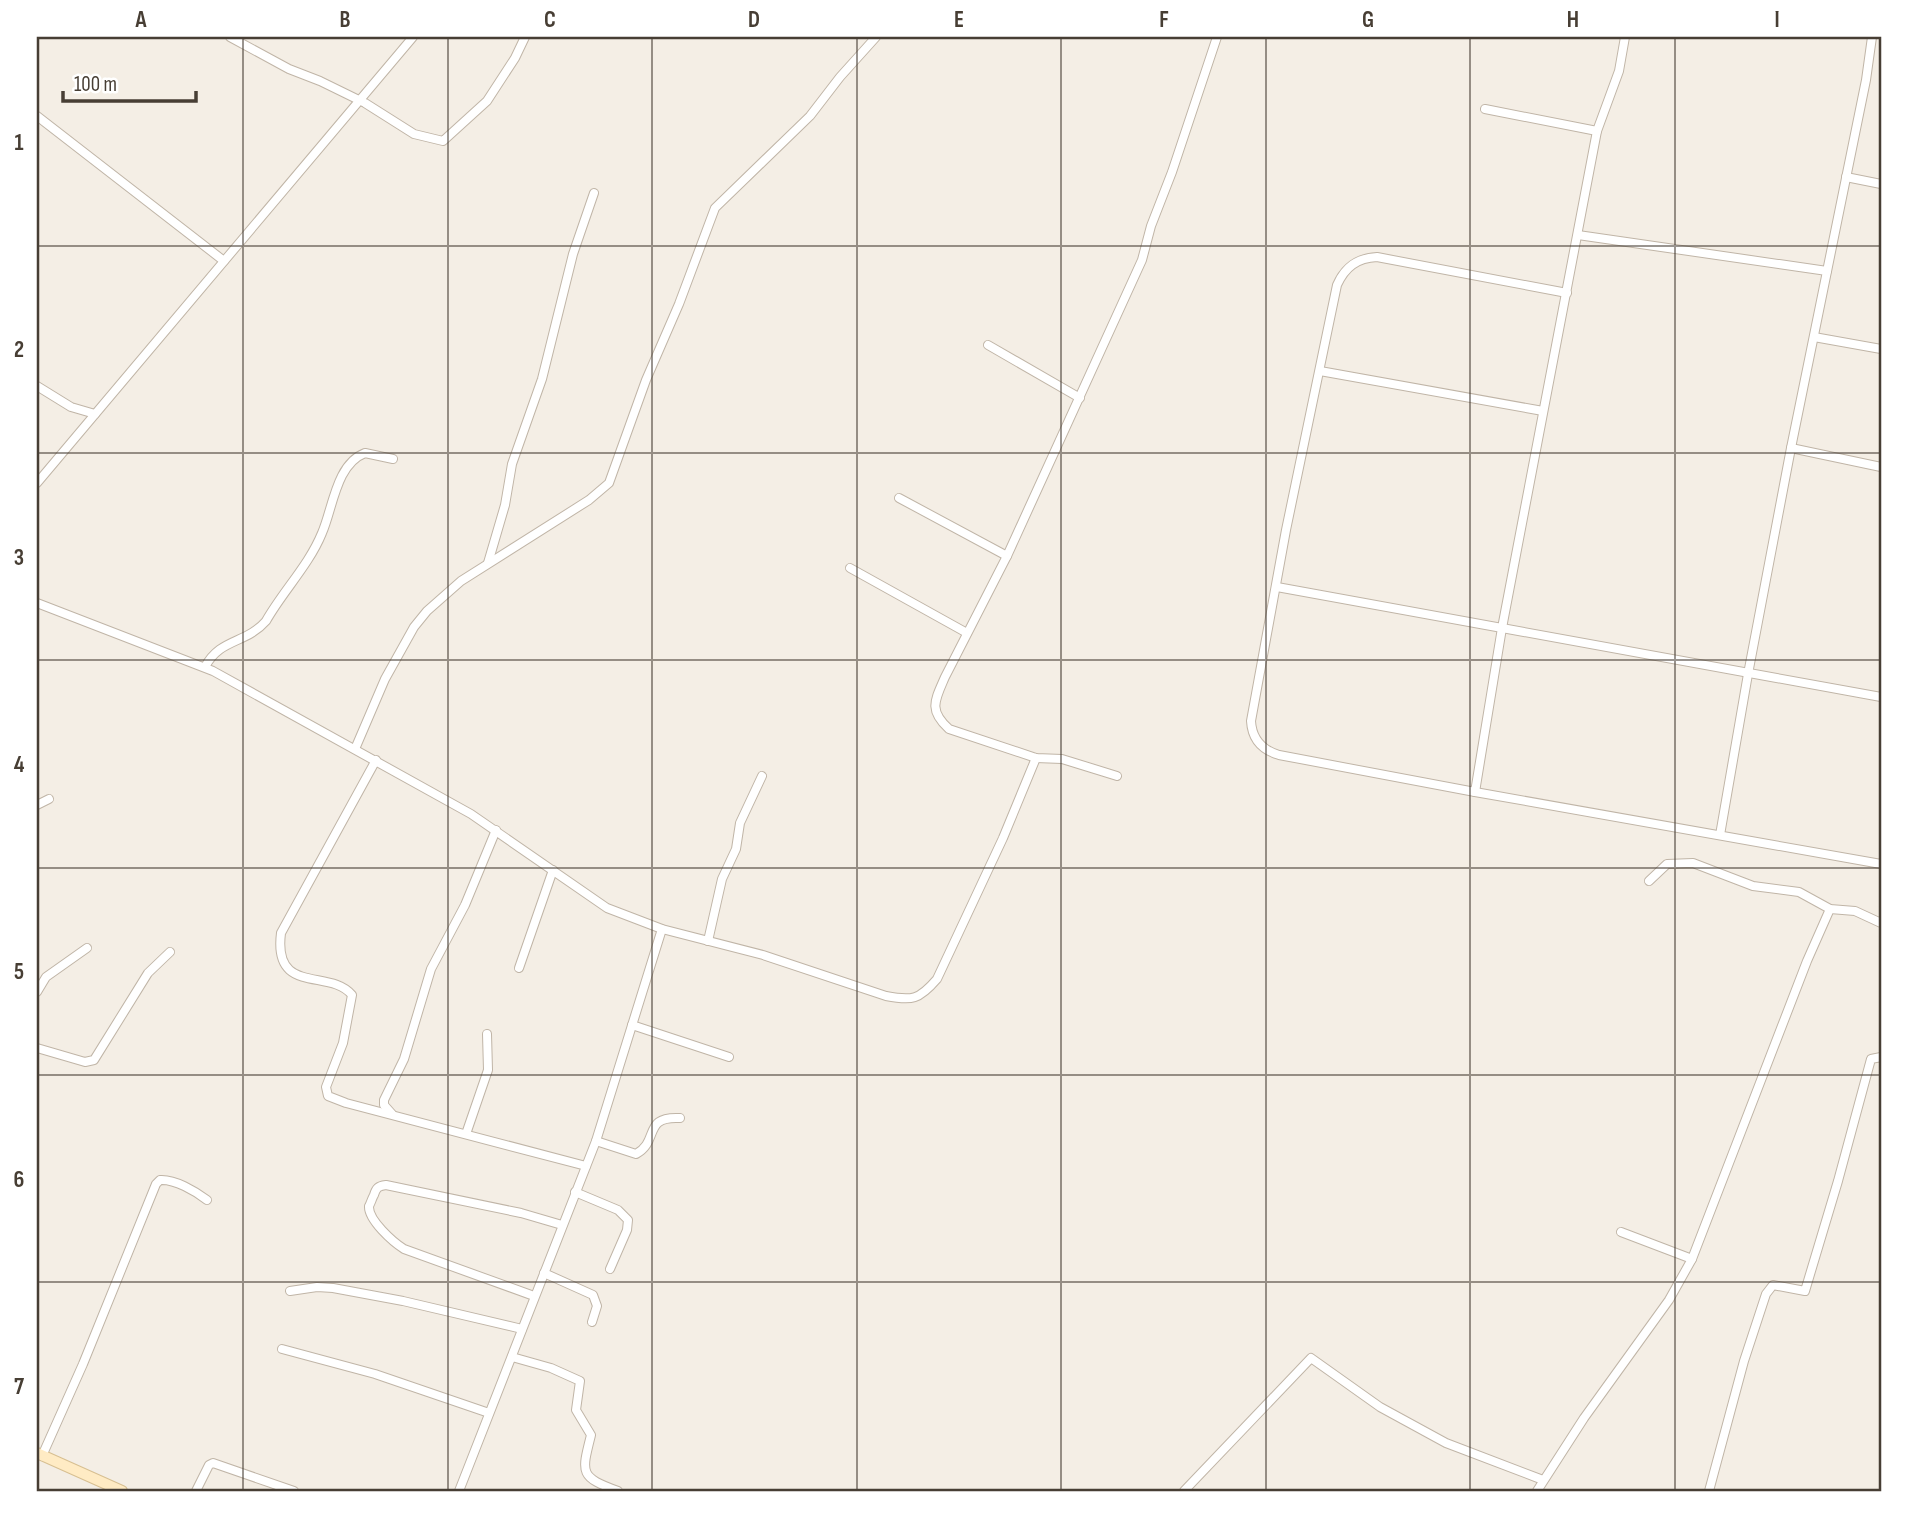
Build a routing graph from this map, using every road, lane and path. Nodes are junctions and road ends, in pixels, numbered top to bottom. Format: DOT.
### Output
graph roads {
  1 [pos="230,37"];
  2 [pos="413,37"];
  3 [pos="525,37"];
  4 [pos="876,37"];
  5 [pos="1217,37"];
  6 [pos="1625,37"];
  7 [pos="1872,37"];
  8 [pos="358,100"];
  9 [pos="1485,109"];
  10 [pos="37,116"];
  11 [pos="1597,131"];
  12 [pos="1846,177"];
  13 [pos="1881,184"];
  14 [pos="594,193"];
  15 [pos="1578,235"];
  16 [pos="224,261"];
  17 [pos="1827,271"];
  18 [pos="1567,293"];
  19 [pos="1814,337"];
  20 [pos="988,345"];
  21 [pos="1881,349"];
  22 [pos="1320,371"];
  23 [pos="37,386"];
  24 [pos="1080,398"];
  25 [pos="1543,411"];
  26 [pos="95,414"];
  27 [pos="1791,448"];
  28 [pos="393,459"];
  29 [pos="1881,467"];
  30 [pos="37,483"];
  31 [pos="899,498"];
  32 [pos="1007,556"];
  33 [pos="488,564"];
  34 [pos="850,568"];
  35 [pos="1277,587"];
  36 [pos="37,603"];
  37 [pos="1502,628"];
  38 [pos="967,633"];
  39 [pos="205,667"];
  40 [pos="1748,674"];
  41 [pos="1881,697"];
  42 [pos="355,749"];
  43 [pos="1036,758"];
  44 [pos="376,760"];
  45 [pos="762,776"];
  46 [pos="1117,776"];
  47 [pos="1475,792"];
  48 [pos="49,799"];
  49 [pos="37,805"];
  50 [pos="496,830"];
  51 [pos="1720,835"];
  52 [pos="1881,864"];
  53 [pos="553,870"];
  54 [pos="1649,881"];
  55 [pos="1830,909"];
  56 [pos="1881,923"];
  57 [pos="662,929"];
  58 [pos="708,941"];
  59 [pos="87,947"];
  60 [pos="170,952"];
  61 [pos="519,968"];
  62 [pos="37,992"];
  63 [pos="632,1026"];
  64 [pos="487,1034"];
  65 [pos="37,1048"];
  66 [pos="729,1057"];
  67 [pos="1881,1057"];
  68 [pos="392,1114"];
  69 [pos="680,1118"];
  70 [pos="466,1134"];
  71 [pos="596,1140"];
  72 [pos="586,1166"];
  73 [pos="575,1192"];
  74 [pos="206,1200"];
  75 [pos="562,1225"];
  76 [pos="1622,1232"];
  77 [pos="1692,1259"];
  78 [pos="610,1269"];
  79 [pos="544,1273"];
  80 [pos="290,1291"];
  81 [pos="534,1296"];
  82 [pos="592,1322"];
  83 [pos="522,1329"];
  84 [pos="282,1349"];
  85 [pos="512,1357"];
  86 [pos="489,1413"];
  87 [pos="39,1455"];
  88 [pos="1543,1480"];
  89 [pos="122,1491"];
  90 [pos="196,1491"];
  91 [pos="294,1491"];
  92 [pos="459,1491"];
  93 [pos="618,1491"];
  94 [pos="1184,1491"];
  95 [pos="1537,1491"];
  96 [pos="1709,1491"];
  1 -- 8 [label="street"];
  2 -- 8 [label="street"];
  3 -- 8 [label="street"];
  4 -- 33 [label="street"];
  5 -- 24 [label="street"];
  6 -- 11 [label="street"];
  7 -- 12 [label="street"];
  8 -- 16 [label="street"];
  9 -- 11 [label="street"];
  10 -- 16 [label="street"];
  11 -- 15 [label="street"];
  12 -- 13 [label="street"];
  12 -- 17 [label="street"];
  14 -- 33 [label="street"];
  15 -- 17 [label="street"];
  15 -- 18 [label="street"];
  16 -- 26 [label="street"];
  17 -- 19 [label="street"];
  18 -- 22 [label="street"];
  18 -- 25 [label="street"];
  19 -- 21 [label="street"];
  19 -- 27 [label="street"];
  20 -- 24 [label="street"];
  22 -- 25 [label="street"];
  22 -- 35 [label="street"];
  23 -- 26 [label="street"];
  24 -- 32 [label="street"];
  25 -- 37 [label="street"];
  26 -- 30 [label="street"];
  27 -- 29 [label="street"];
  27 -- 40 [label="street"];
  28 -- 39 [label="street"];
  31 -- 32 [label="street"];
  32 -- 38 [label="street"];
  33 -- 42 [label="street"];
  34 -- 38 [label="street"];
  35 -- 37 [label="street"];
  35 -- 47 [label="street"];
  36 -- 39 [label="street"];
  37 -- 40 [label="street"];
  37 -- 47 [label="street"];
  38 -- 43 [label="street"];
  39 -- 42 [label="street"];
  40 -- 41 [label="street"];
  40 -- 51 [label="street"];
  42 -- 44 [label="street"];
  43 -- 46 [label="street"];
  43 -- 58 [label="street"];
  44 -- 50 [label="street"];
  44 -- 68 [label="street"];
  45 -- 58 [label="street"];
  47 -- 51 [label="street"];
  48 -- 49 [label="street"];
  50 -- 53 [label="street"];
  50 -- 68 [label="street"];
  51 -- 52 [label="street"];
  53 -- 57 [label="street"];
  53 -- 61 [label="street"];
  54 -- 55 [label="street"];
  55 -- 56 [label="street"];
  55 -- 77 [label="street"];
  57 -- 58 [label="street"];
  57 -- 63 [label="street"];
  59 -- 62 [label="street"];
  60 -- 65 [label="street"];
  63 -- 66 [label="street"];
  63 -- 71 [label="street"];
  64 -- 70 [label="street"];
  67 -- 96 [label="street"];
  68 -- 70 [label="street"];
  69 -- 71 [label="street"];
  70 -- 72 [label="street"];
  71 -- 72 [label="street"];
  72 -- 73 [label="street"];
  73 -- 75 [label="street"];
  73 -- 78 [label="street"];
  74 -- 87 [label="street"];
  75 -- 79 [label="street"];
  75 -- 81 [label="street"];
  76 -- 77 [label="street"];
  77 -- 88 [label="street"];
  79 -- 81 [label="street"];
  79 -- 82 [label="street"];
  80 -- 83 [label="street"];
  81 -- 83 [label="street"];
  83 -- 85 [label="street"];
  84 -- 86 [label="street"];
  85 -- 86 [label="street"];
  85 -- 93 [label="street"];
  86 -- 92 [label="street"];
  87 -- 89 [label="street"];
  88 -- 94 [label="street"];
  88 -- 95 [label="street"];
  90 -- 91 [label="street"];
}
